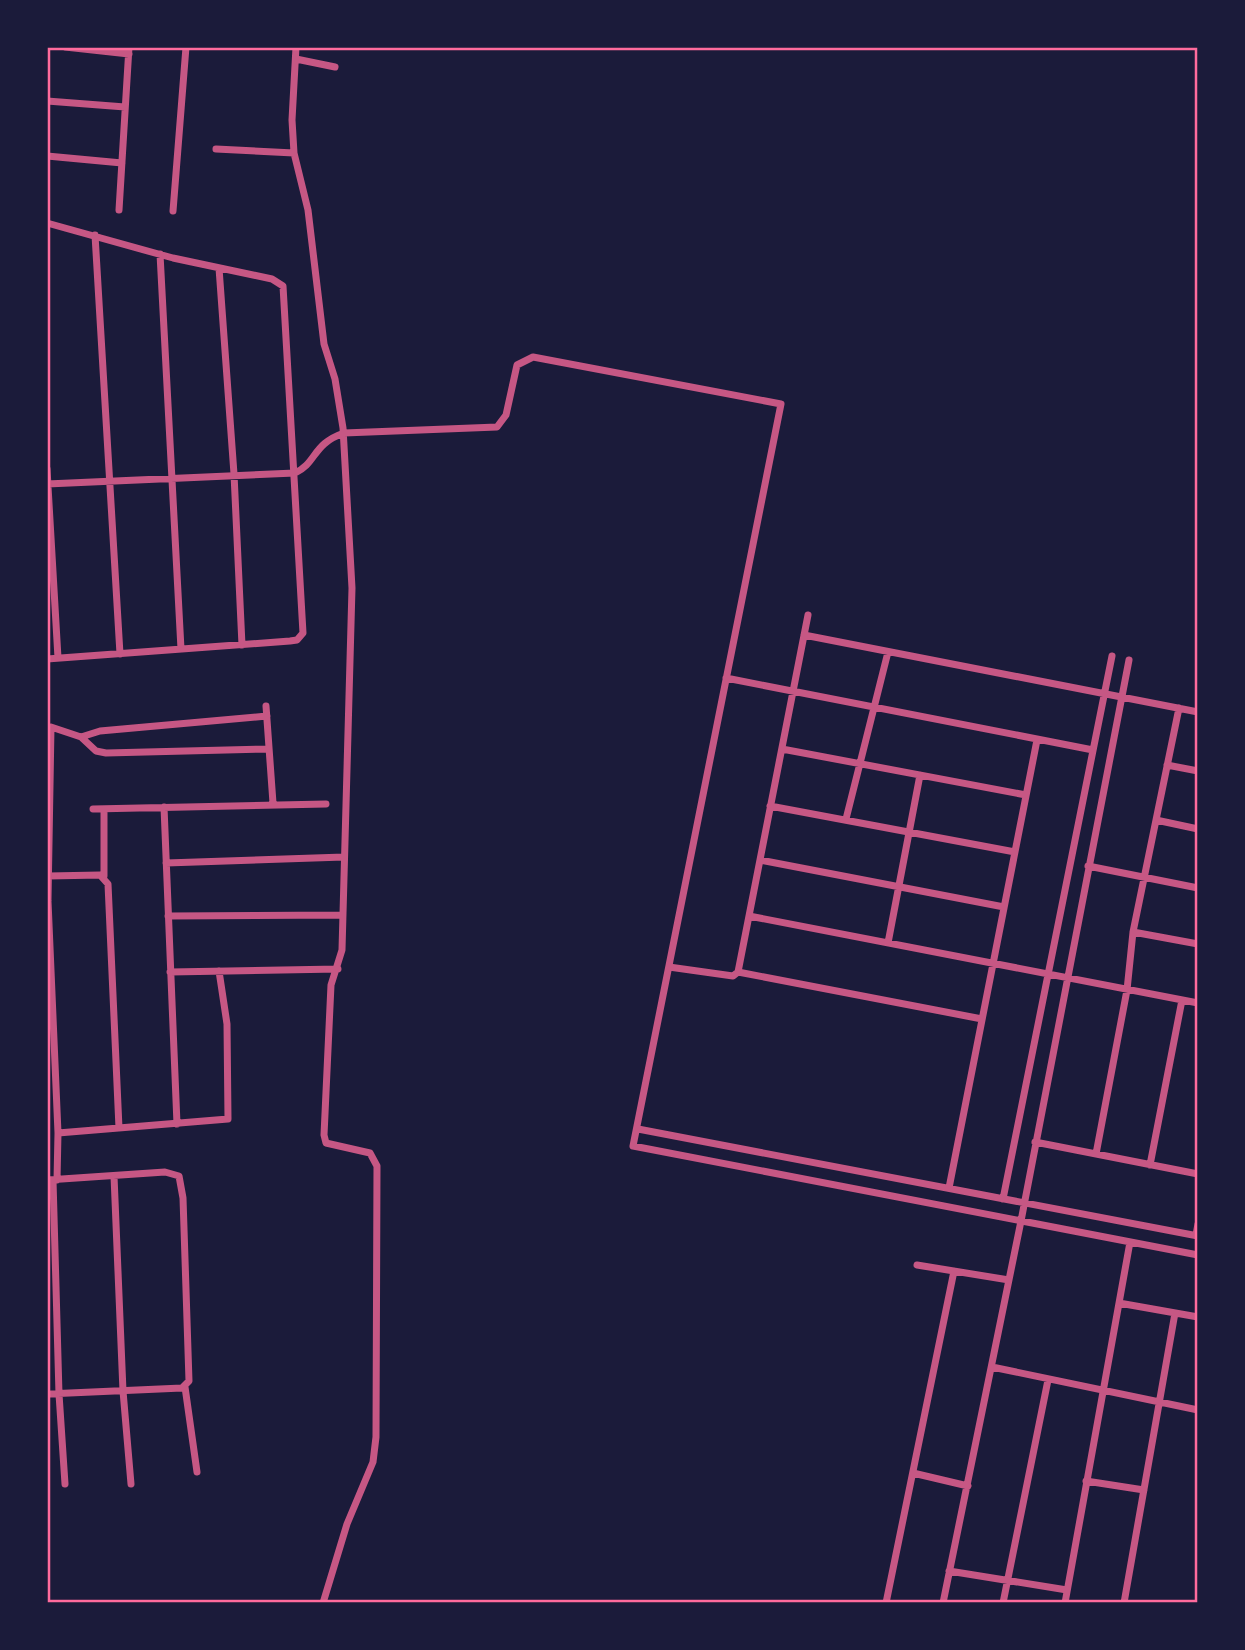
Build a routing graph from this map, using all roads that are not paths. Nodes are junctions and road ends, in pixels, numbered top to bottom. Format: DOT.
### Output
graph roads {
  1 [pos="65,47"];
  2 [pos="186,47"];
  3 [pos="296,47"];
  4 [pos="129,51"];
  5 [pos="296,60"];
  6 [pos="335,67"];
  7 [pos="47,101"];
  8 [pos="125,107"];
  9 [pos="216,149"];
  10 [pos="294,153"];
  11 [pos="47,156"];
  12 [pos="122,163"];
  13 [pos="118,210"];
  14 [pos="173,211"];
  15 [pos="47,222"];
  16 [pos="95,235"];
  17 [pos="160,254"];
  18 [pos="219,268"];
  19 [pos="344,433"];
  20 [pos="47,469"];
  21 [pos="295,473"];
  22 [pos="234,474"];
  23 [pos="172,476"];
  24 [pos="108,480"];
  25 [pos="48,484"];
  26 [pos="808,615"];
  27 [pos="804,635"];
  28 [pos="242,645"];
  29 [pos="181,649"];
  30 [pos="888,652"];
  31 [pos="120,653"];
  32 [pos="1112,656"];
  33 [pos="58,658"];
  34 [pos="47,659"];
  35 [pos="1129,660"];
  36 [pos="726,678"];
  37 [pos="793,692"];
  38 [pos="1105,693"];
  39 [pos="1122,697"];
  40 [pos="266,706"];
  41 [pos="874,708"];
  42 [pos="1179,708"];
  43 [pos="1198,712"];
  44 [pos="267,716"];
  45 [pos="49,727"];
  46 [pos="81,737"];
  47 [pos="1037,740"];
  48 [pos="269,749"];
  49 [pos="782,749"];
  50 [pos="1093,750"];
  51 [pos="860,764"];
  52 [pos="1167,765"];
  53 [pos="1198,771"];
  54 [pos="920,775"];
  55 [pos="1026,795"];
  56 [pos="273,803"];
  57 [pos="326,804"];
  58 [pos="771,806"];
  59 [pos="163,807"];
  60 [pos="93,809"];
  61 [pos="104,809"];
  62 [pos="846,819"];
  63 [pos="1156,820"];
  64 [pos="1198,829"];
  65 [pos="910,832"];
  66 [pos="1015,852"];
  67 [pos="344,857"];
  68 [pos="760,860"];
  69 [pos="166,863"];
  70 [pos="1088,866"];
  71 [pos="48,876"];
  72 [pos="104,876"];
  73 [pos="1144,878"];
  74 [pos="900,887"];
  75 [pos="1198,888"];
  76 [pos="1004,907"];
  77 [pos="343,915"];
  78 [pos="168,916"];
  79 [pos="749,916"];
  80 [pos="1133,932"];
  81 [pos="888,943"];
  82 [pos="1198,944"];
  83 [pos="993,964"];
  84 [pos="669,967"];
  85 [pos="338,969"];
  86 [pos="170,971"];
  87 [pos="219,971"];
  88 [pos="738,972"];
  89 [pos="1047,974"];
  90 [pos="1066,978"];
  91 [pos="50,988"];
  92 [pos="1127,990"];
  93 [pos="1182,1000"];
  94 [pos="1198,1003"];
  95 [pos="982,1020"];
  96 [pos="177,1124"];
  97 [pos="119,1128"];
  98 [pos="638,1129"];
  99 [pos="58,1133"];
  100 [pos="1035,1142"];
  101 [pos="1096,1154"];
  102 [pos="1150,1165"];
  103 [pos="1198,1174"];
  104 [pos="114,1176"];
  105 [pos="52,1180"];
  106 [pos="948,1188"];
  107 [pos="1003,1199"];
  108 [pos="1024,1203"];
  109 [pos="1021,1221"];
  110 [pos="1198,1224"];
  111 [pos="1197,1236"];
  112 [pos="1130,1242"];
  113 [pos="1198,1255"];
  114 [pos="917,1265"];
  115 [pos="954,1271"];
  116 [pos="1009,1280"];
  117 [pos="1119,1303"];
  118 [pos="1175,1313"];
  119 [pos="1198,1317"];
  120 [pos="992,1367"];
  121 [pos="1048,1380"];
  122 [pos="186,1387"];
  123 [pos="123,1391"];
  124 [pos="1104,1393"];
  125 [pos="47,1394"];
  126 [pos="59,1394"];
  127 [pos="1159,1402"];
  128 [pos="1198,1410"];
  129 [pos="197,1472"];
  130 [pos="913,1473"];
  131 [pos="1086,1481"];
  132 [pos="65,1484"];
  133 [pos="131,1484"];
  134 [pos="968,1486"];
  135 [pos="1143,1490"];
  136 [pos="949,1572"];
  137 [pos="1007,1582"];
  138 [pos="1067,1590"];
  139 [pos="323,1603"];
  140 [pos="886,1603"];
  141 [pos="943,1603"];
  142 [pos="1003,1603"];
  143 [pos="1065,1603"];
  144 [pos="1124,1603"];
  1 -- 4 [label="street"];
  2 -- 14 [label="street"];
  3 -- 5 [label="street"];
  4 -- 8 [label="street"];
  5 -- 6 [label="street"];
  5 -- 10 [label="street"];
  7 -- 8 [label="street"];
  8 -- 12 [label="street"];
  9 -- 10 [label="street"];
  10 -- 19 [label="street"];
  11 -- 12 [label="street"];
  12 -- 13 [label="street"];
  15 -- 16 [label="street"];
  16 -- 17 [label="street"];
  16 -- 24 [label="street"];
  17 -- 18 [label="street"];
  17 -- 23 [label="street"];
  18 -- 21 [label="street"];
  18 -- 22 [label="street"];
  19 -- 21 [label="street"];
  19 -- 36 [label="street"];
  19 -- 67 [label="street"];
  20 -- 25 [label="street"];
  21 -- 22 [label="street"];
  21 -- 28 [label="street"];
  22 -- 23 [label="street"];
  22 -- 28 [label="street"];
  23 -- 24 [label="street"];
  23 -- 29 [label="street"];
  24 -- 25 [label="street"];
  24 -- 31 [label="street"];
  25 -- 33 [label="street"];
  26 -- 27 [label="street"];
  27 -- 30 [label="street"];
  27 -- 37 [label="street"];
  28 -- 29 [label="street"];
  29 -- 31 [label="street"];
  30 -- 38 [label="street"];
  30 -- 41 [label="street"];
  31 -- 33 [label="street"];
  32 -- 38 [label="street"];
  33 -- 34 [label="street"];
  35 -- 39 [label="street"];
  36 -- 37 [label="street"];
  36 -- 84 [label="street"];
  37 -- 41 [label="street"];
  37 -- 49 [label="street"];
  38 -- 39 [label="street"];
  38 -- 50 [label="street"];
  39 -- 42 [label="street"];
  39 -- 70 [label="street"];
  40 -- 44 [label="street"];
  41 -- 47 [label="street"];
  41 -- 51 [label="street"];
  42 -- 43 [label="street"];
  42 -- 52 [label="street"];
  44 -- 46 [label="street"];
  44 -- 48 [label="street"];
  45 -- 46 [label="street"];
  45 -- 71 [label="street"];
  46 -- 48 [label="street"];
  47 -- 50 [label="street"];
  47 -- 55 [label="street"];
  48 -- 56 [label="street"];
  49 -- 51 [label="street"];
  49 -- 58 [label="street"];
  50 -- 89 [label="street"];
  51 -- 54 [label="street"];
  51 -- 62 [label="street"];
  52 -- 53 [label="street"];
  52 -- 63 [label="street"];
  54 -- 55 [label="street"];
  54 -- 65 [label="street"];
  55 -- 66 [label="street"];
  56 -- 57 [label="street"];
  56 -- 59 [label="street"];
  58 -- 62 [label="street"];
  58 -- 68 [label="street"];
  59 -- 61 [label="street"];
  59 -- 69 [label="street"];
  60 -- 61 [label="street"];
  61 -- 72 [label="street"];
  62 -- 65 [label="street"];
  63 -- 64 [label="street"];
  63 -- 73 [label="street"];
  65 -- 66 [label="street"];
  65 -- 74 [label="street"];
  66 -- 76 [label="street"];
  67 -- 69 [label="street"];
  67 -- 77 [label="street"];
  68 -- 74 [label="street"];
  68 -- 79 [label="street"];
  69 -- 78 [label="street"];
  70 -- 73 [label="street"];
  70 -- 90 [label="street"];
  71 -- 72 [label="street"];
  71 -- 91 [label="street"];
  72 -- 97 [label="street"];
  73 -- 75 [label="street"];
  73 -- 80 [label="street"];
  74 -- 76 [label="street"];
  74 -- 81 [label="street"];
  76 -- 83 [label="street"];
  77 -- 78 [label="street"];
  77 -- 85 [label="street"];
  78 -- 86 [label="street"];
  79 -- 81 [label="street"];
  79 -- 88 [label="street"];
  80 -- 82 [label="street"];
  80 -- 92 [label="street"];
  81 -- 83 [label="street"];
  83 -- 89 [label="street"];
  83 -- 95 [label="street"];
  84 -- 88 [label="street"];
  84 -- 98 [label="street"];
  85 -- 87 [label="street"];
  85 -- 139 [label="street"];
  86 -- 87 [label="street"];
  86 -- 96 [label="street"];
  87 -- 96 [label="street"];
  88 -- 95 [label="street"];
  89 -- 90 [label="street"];
  89 -- 107 [label="street"];
  90 -- 92 [label="street"];
  90 -- 100 [label="street"];
  91 -- 99 [label="street"];
  92 -- 93 [label="street"];
  92 -- 101 [label="street"];
  93 -- 94 [label="street"];
  93 -- 102 [label="street"];
  95 -- 106 [label="street"];
  96 -- 97 [label="street"];
  97 -- 99 [label="street"];
  98 -- 106 [label="street"];
  98 -- 109 [label="street"];
  99 -- 105 [label="street"];
  100 -- 101 [label="street"];
  100 -- 108 [label="street"];
  101 -- 102 [label="street"];
  102 -- 103 [label="street"];
  104 -- 105 [label="street"];
  104 -- 122 [label="street"];
  104 -- 123 [label="street"];
  105 -- 126 [label="street"];
  106 -- 107 [label="street"];
  107 -- 108 [label="street"];
  108 -- 109 [label="street"];
  108 -- 111 [label="street"];
  109 -- 112 [label="street"];
  109 -- 116 [label="street"];
  110 -- 111 [label="street"];
  112 -- 113 [label="street"];
  112 -- 117 [label="street"];
  114 -- 115 [label="street"];
  115 -- 116 [label="street"];
  115 -- 130 [label="street"];
  116 -- 120 [label="street"];
  117 -- 118 [label="street"];
  117 -- 124 [label="street"];
  118 -- 119 [label="street"];
  118 -- 127 [label="street"];
  120 -- 121 [label="street"];
  120 -- 134 [label="street"];
  121 -- 124 [label="street"];
  121 -- 137 [label="street"];
  122 -- 123 [label="street"];
  122 -- 129 [label="street"];
  123 -- 126 [label="street"];
  123 -- 133 [label="street"];
  124 -- 127 [label="street"];
  124 -- 131 [label="street"];
  125 -- 126 [label="street"];
  126 -- 132 [label="street"];
  127 -- 128 [label="street"];
  127 -- 135 [label="street"];
  130 -- 134 [label="street"];
  130 -- 140 [label="street"];
  131 -- 135 [label="street"];
  131 -- 138 [label="street"];
  134 -- 136 [label="street"];
  135 -- 144 [label="street"];
  136 -- 137 [label="street"];
  136 -- 141 [label="street"];
  137 -- 138 [label="street"];
  137 -- 142 [label="street"];
  138 -- 143 [label="street"];
}
